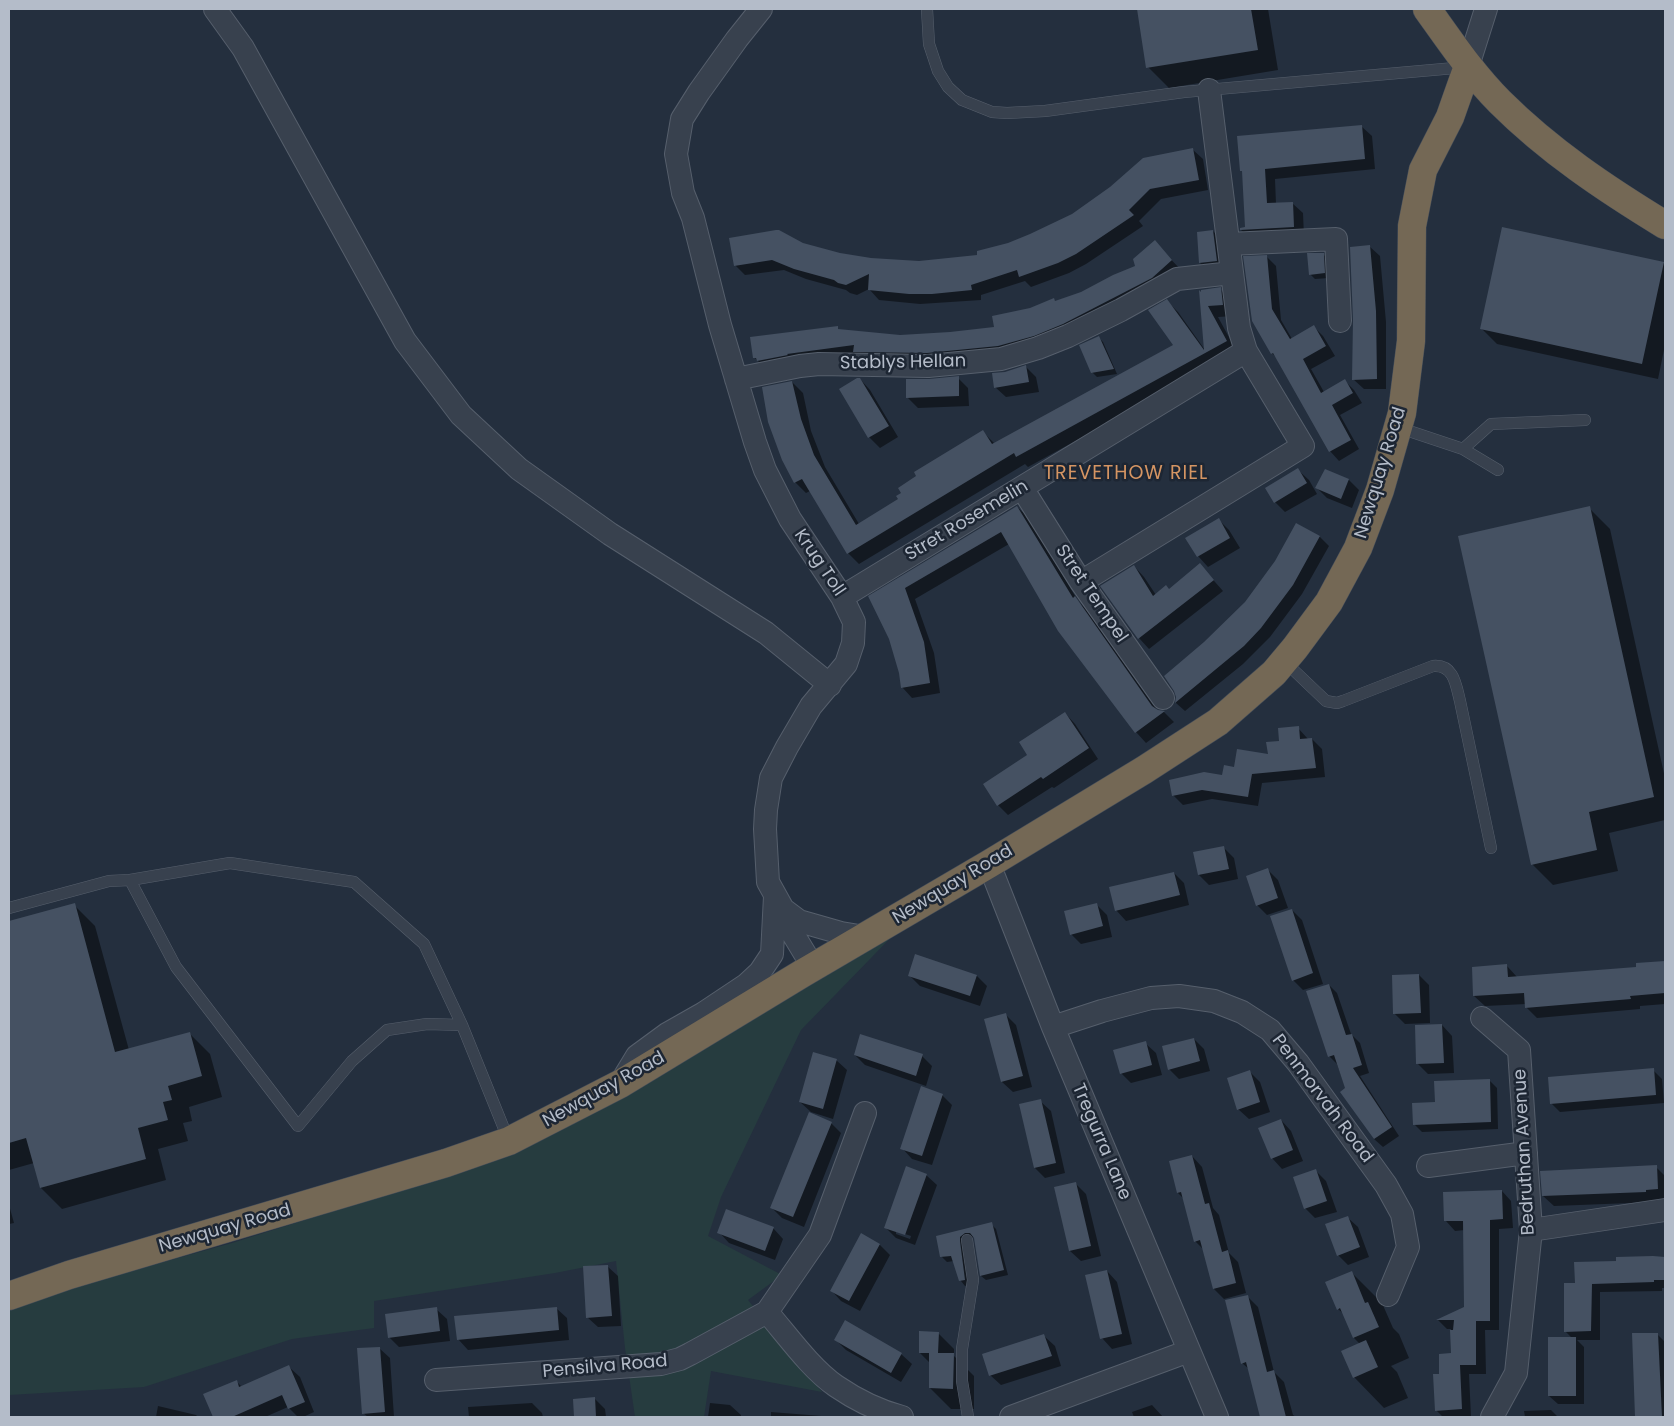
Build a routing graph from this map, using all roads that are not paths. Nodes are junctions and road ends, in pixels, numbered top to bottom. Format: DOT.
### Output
graph roads {
  1 [pos="214,9"];
  2 [pos="761,9"];
  3 [pos="927,9"];
  4 [pos="1427,9"];
  5 [pos="1486,9"];
  6 [pos="1468,66"];
  7 [pos="1210,90"];
  8 [pos="1665,225"];
  9 [pos="1229,244"];
  10 [pos="1232,273"];
  11 [pos="1340,321"];
  12 [pos="1246,351"];
  13 [pos="736,379"];
  14 [pos="1585,420"];
  15 [pos="1397,427"];
  16 [pos="1463,450"];
  17 [pos="1498,470"];
  18 [pos="1022,488"];
  19 [pos="1081,582"];
  20 [pos="842,597"];
  21 [pos="1284,661"];
  22 [pos="830,685"];
  23 [pos="1163,698"];
  24 [pos="1491,848"];
  25 [pos="989,864"];
  26 [pos="130,880"];
  27 [pos="779,902"];
  28 [pos="9,908"];
  29 [pos="774,934"];
  30 [pos="865,937"];
  31 [pos="808,970"];
  32 [pos="1482,1018"];
  33 [pos="462,1026"];
  34 [pos="1053,1028"];
  35 [pos="620,1084"];
  36 [pos="865,1113"];
  37 [pos="510,1141"];
  38 [pos="1526,1153"];
  39 [pos="1428,1166"];
  40 [pos="1665,1210"];
  41 [pos="1531,1230"];
  42 [pos="967,1240"];
  43 [pos="1388,1295"];
  44 [pos="9,1296"];
  45 [pos="767,1312"];
  46 [pos="1189,1351"];
  47 [pos="436,1380"];
  48 [pos="902,1417"];
  49 [pos="968,1417"];
  50 [pos="1012,1417"];
  51 [pos="1216,1417"];
  52 [pos="1492,1417"];
  1 -- 22 [label="street"];
  2 -- 13 [label="street, Krug Toll"];
  3 -- 7 [label="lane"];
  4 -- 6 [label="highway"];
  5 -- 6 [label="street"];
  6 -- 7 [label="lane"];
  6 -- 8 [label="highway"];
  6 -- 15 [label="highway, Newquay Road"];
  7 -- 9 [label="street"];
  9 -- 10 [label="street"];
  9 -- 11 [label="street"];
  10 -- 12 [label="street"];
  10 -- 13 [label="street, Stablys Hellan"];
  12 -- 18 [label="street, Stret Rosemelin"];
  12 -- 19 [label="street"];
  13 -- 20 [label="street, Krug Toll"];
  14 -- 16 [label="lane"];
  15 -- 16 [label="lane"];
  15 -- 21 [label="highway, Newquay Road"];
  16 -- 17 [label="lane"];
  18 -- 19 [label="street, Stret Tempel"];
  18 -- 20 [label="street, Stret Rosemelin"];
  19 -- 23 [label="street, Stret Tempel"];
  20 -- 22 [label="street, Krug Toll"];
  21 -- 24 [label="lane"];
  21 -- 25 [label="highway, Newquay Road"];
  22 -- 27 [label="street, Krug Toll"];
  25 -- 30 [label="highway, Newquay Road"];
  25 -- 34 [label="street, Tregurra Lane"];
  26 -- 28 [label="lane"];
  26 -- 33 [label="lane"];
  26 -- 33 [label="lane"];
  27 -- 29 [label="street"];
  27 -- 30 [label="street"];
  27 -- 31 [label="street"];
  29 -- 31 [label="street"];
  29 -- 35 [label="street"];
  30 -- 31 [label="highway, Newquay Road"];
  31 -- 35 [label="highway, Newquay Road"];
  32 -- 38 [label="street, Bedruthan Avenue"];
  33 -- 37 [label="lane"];
  34 -- 43 [label="street, Penmorvah Road"];
  34 -- 46 [label="street, Tregurra Lane"];
  35 -- 37 [label="highway, Newquay Road"];
  36 -- 45 [label="street"];
  37 -- 44 [label="highway, Newquay Road"];
  38 -- 39 [label="street"];
  38 -- 41 [label="street, Bedruthan Avenue"];
  40 -- 41 [label="street"];
  41 -- 52 [label="street, Bedruthan Avenue"];
  42 -- 49 [label="lane"];
  45 -- 47 [label="street, Pensilva Road"];
  45 -- 48 [label="street"];
  46 -- 50 [label="street"];
  46 -- 51 [label="street, Tregurra Lane"];
}
